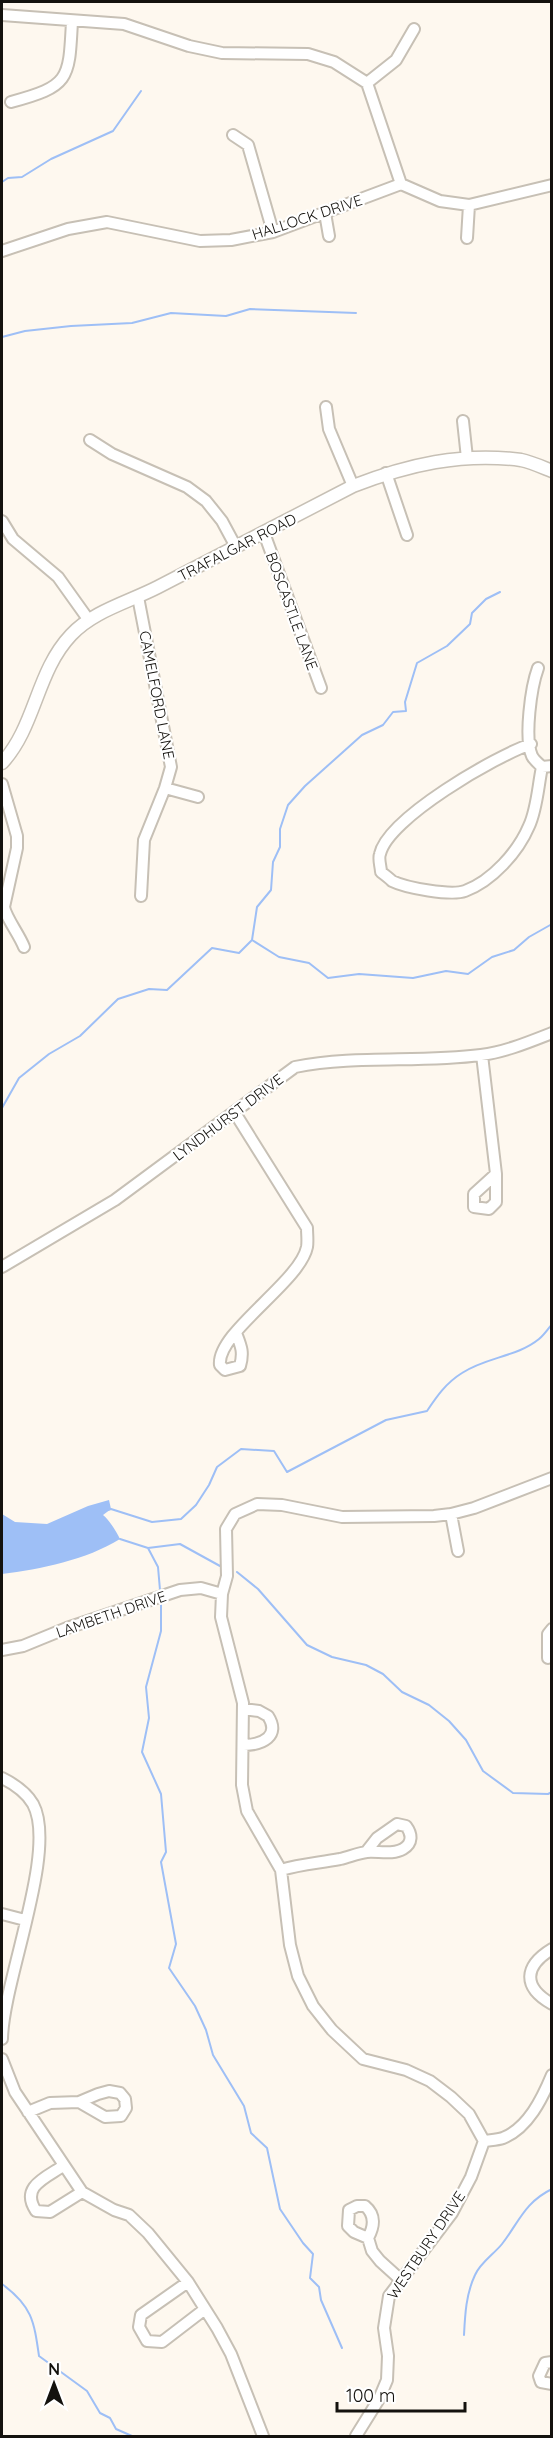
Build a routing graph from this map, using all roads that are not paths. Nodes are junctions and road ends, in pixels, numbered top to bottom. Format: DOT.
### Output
graph roads {
  1 [pos="2,15"];
  2 [pos="72,21"];
  3 [pos="414,29"];
  4 [pos="367,83"];
  5 [pos="11,102"];
  6 [pos="233,135"];
  7 [pos="401,184"];
  8 [pos="552,185"];
  9 [pos="470,205"];
  10 [pos="325,213"];
  11 [pos="273,232"];
  12 [pos="329,236"];
  13 [pos="467,238"];
  14 [pos="2,251"];
  15 [pos="326,408"];
  16 [pos="463,421"];
  17 [pos="90,440"];
  18 [pos="467,458"];
  19 [pos="552,471"];
  20 [pos="386,473"];
  21 [pos="353,486"];
  22 [pos="2,522"];
  23 [pos="264,533"];
  24 [pos="406,535"];
  25 [pos="236,547"];
  26 [pos="138,597"];
  27 [pos="88,619"];
  28 [pos="538,668"];
  29 [pos="321,688"];
  30 [pos="531,744"];
  31 [pos="2,763"];
  32 [pos="547,767"];
  33 [pos="2,784"];
  34 [pos="165,788"];
  35 [pos="198,797"];
  36 [pos="141,896"];
  37 [pos="24,947"];
  38 [pos="552,1033"];
  39 [pos="482,1055"];
  40 [pos="235,1113"];
  41 [pos="496,1174"];
  42 [pos="2,1268"];
  43 [pos="236,1333"];
  44 [pos="552,1478"];
  45 [pos="451,1514"];
  46 [pos="458,1551"];
  47 [pos="222,1594"];
  48 [pos="552,1629"];
  49 [pos="2,1650"];
  50 [pos="548,1658"];
  51 [pos="243,1709"];
  52 [pos="244,1745"];
  53 [pos="2,1778"];
  54 [pos="366,1852"];
  55 [pos="280,1870"];
  56 [pos="2,1914"];
  57 [pos="25,1920"];
  58 [pos="552,1948"];
  59 [pos="552,2004"];
  60 [pos="2,2039"];
  61 [pos="2,2060"];
  62 [pos="552,2075"];
  63 [pos="79,2102"];
  64 [pos="28,2112"];
  65 [pos="484,2141"];
  66 [pos="63,2166"];
  67 [pos="81,2192"];
  68 [pos="368,2238"];
  69 [pos="401,2280"];
  70 [pos="188,2282"];
  71 [pos="205,2309"];
  72 [pos="552,2362"];
  73 [pos="552,2384"];
  74 [pos="263,2436"];
  75 [pos="356,2436"];
  1 -- 2 [label="street"];
  2 -- 4 [label="street"];
  2 -- 5 [label="street"];
  3 -- 4 [label="street"];
  4 -- 7 [label="street"];
  6 -- 11 [label="street"];
  7 -- 9 [label="street"];
  7 -- 10 [label="street, HALLOCK DRIVE"];
  8 -- 9 [label="street"];
  9 -- 13 [label="street"];
  10 -- 11 [label="street, HALLOCK DRIVE"];
  10 -- 12 [label="street"];
  11 -- 14 [label="street, HALLOCK DRIVE"];
  15 -- 21 [label="street"];
  16 -- 18 [label="street"];
  17 -- 25 [label="street"];
  18 -- 19 [label="street, TRAFALGAR ROAD"];
  18 -- 20 [label="street, TRAFALGAR ROAD"];
  20 -- 21 [label="street, TRAFALGAR ROAD"];
  20 -- 24 [label="street"];
  21 -- 23 [label="street, TRAFALGAR ROAD"];
  22 -- 27 [label="street"];
  23 -- 25 [label="street, TRAFALGAR ROAD"];
  23 -- 29 [label="street, BOSCASTLE LANE"];
  25 -- 26 [label="street, TRAFALGAR ROAD"];
  26 -- 27 [label="street, TRAFALGAR ROAD"];
  26 -- 34 [label="street, CAMELFORD LANE"];
  27 -- 31 [label="street, TRAFALGAR ROAD"];
  28 -- 30 [label="street"];
  30 -- 32 [label="street"];
  30 -- 32 [label="street"];
  33 -- 37 [label="street"];
  34 -- 35 [label="street"];
  34 -- 36 [label="street, CAMELFORD LANE"];
  38 -- 39 [label="street, LYNDHURST DRIVE"];
  39 -- 40 [label="street, LYNDHURST DRIVE"];
  39 -- 41 [label="street"];
  40 -- 42 [label="street, LYNDHURST DRIVE"];
  40 -- 43 [label="street"];
  44 -- 45 [label="street"];
  45 -- 46 [label="street"];
  45 -- 47 [label="street"];
  47 -- 49 [label="street, LAMBETH DRIVE"];
  47 -- 51 [label="street"];
  48 -- 50 [label="street"];
  51 -- 52 [label="street"];
  51 -- 52 [label="street"];
  52 -- 55 [label="street"];
  53 -- 57 [label="street"];
  54 -- 55 [label="street"];
  55 -- 65 [label="street"];
  56 -- 57 [label="street"];
  57 -- 60 [label="street"];
  58 -- 59 [label="street"];
  61 -- 64 [label="street"];
  62 -- 65 [label="street"];
  63 -- 64 [label="street"];
  64 -- 66 [label="street"];
  65 -- 69 [label="street, WESTBURY DRIVE"];
  66 -- 67 [label="street"];
  66 -- 67 [label="street"];
  67 -- 70 [label="street"];
  68 -- 69 [label="street"];
  69 -- 75 [label="street, WESTBURY DRIVE"];
  70 -- 71 [label="street"];
  70 -- 71 [label="street"];
  71 -- 74 [label="street"];
  72 -- 73 [label="street"];
}
